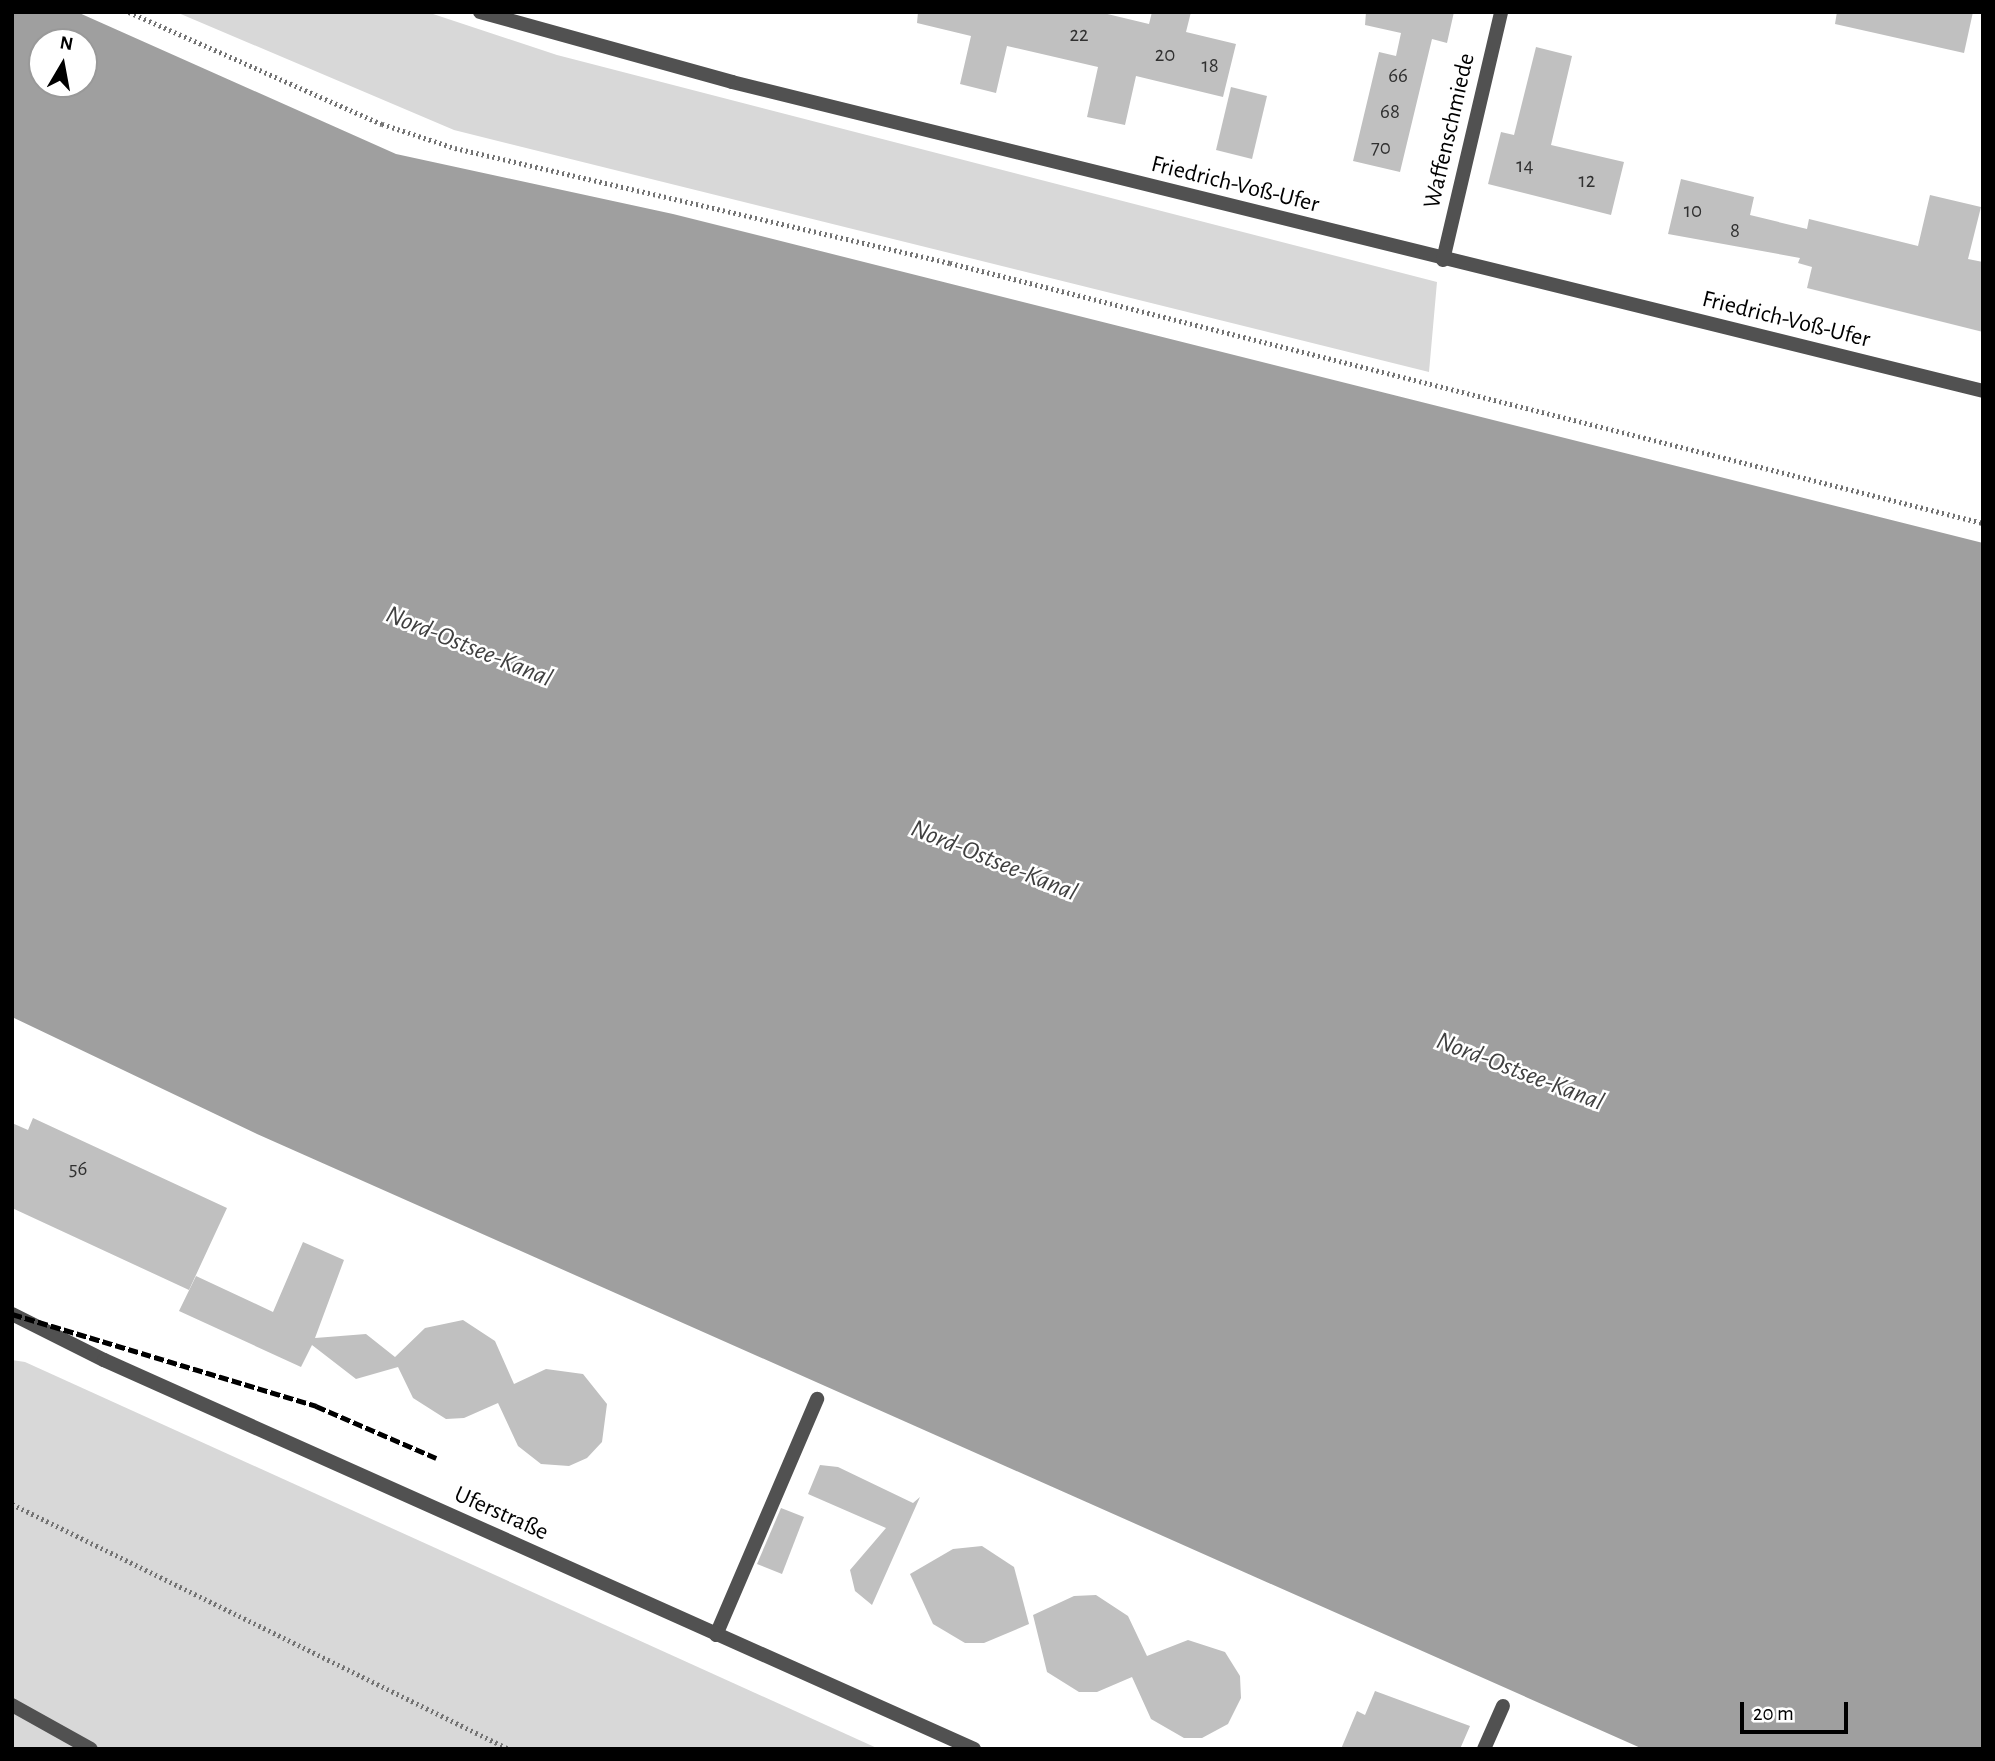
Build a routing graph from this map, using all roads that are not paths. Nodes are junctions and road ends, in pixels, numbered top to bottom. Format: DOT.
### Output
graph roads {
  1 [pos="480,12"];
  2 [pos="1501,12"];
  3 [pos="1443,261"];
  4 [pos="1983,391"];
  5 [pos="13,1314"];
  6 [pos="817,1399"];
  7 [pos="716,1635"];
  8 [pos="12,1705"];
  9 [pos="1503,1706"];
  10 [pos="91,1749"];
  11 [pos="974,1749"];
  12 [pos="1484,1749"];
  1 -- 3 [label="street, Friedrich-Voß-Ufer"];
  2 -- 3 [label="street, Waffenschmiede"];
  3 -- 4 [label="street, Friedrich-Voß-Ufer"];
  5 -- 7 [label="street, Uferstraße"];
  6 -- 7 [label="street"];
  7 -- 11 [label="street, Uferstraße"];
  8 -- 10 [label="street"];
  9 -- 12 [label="street"];
}
